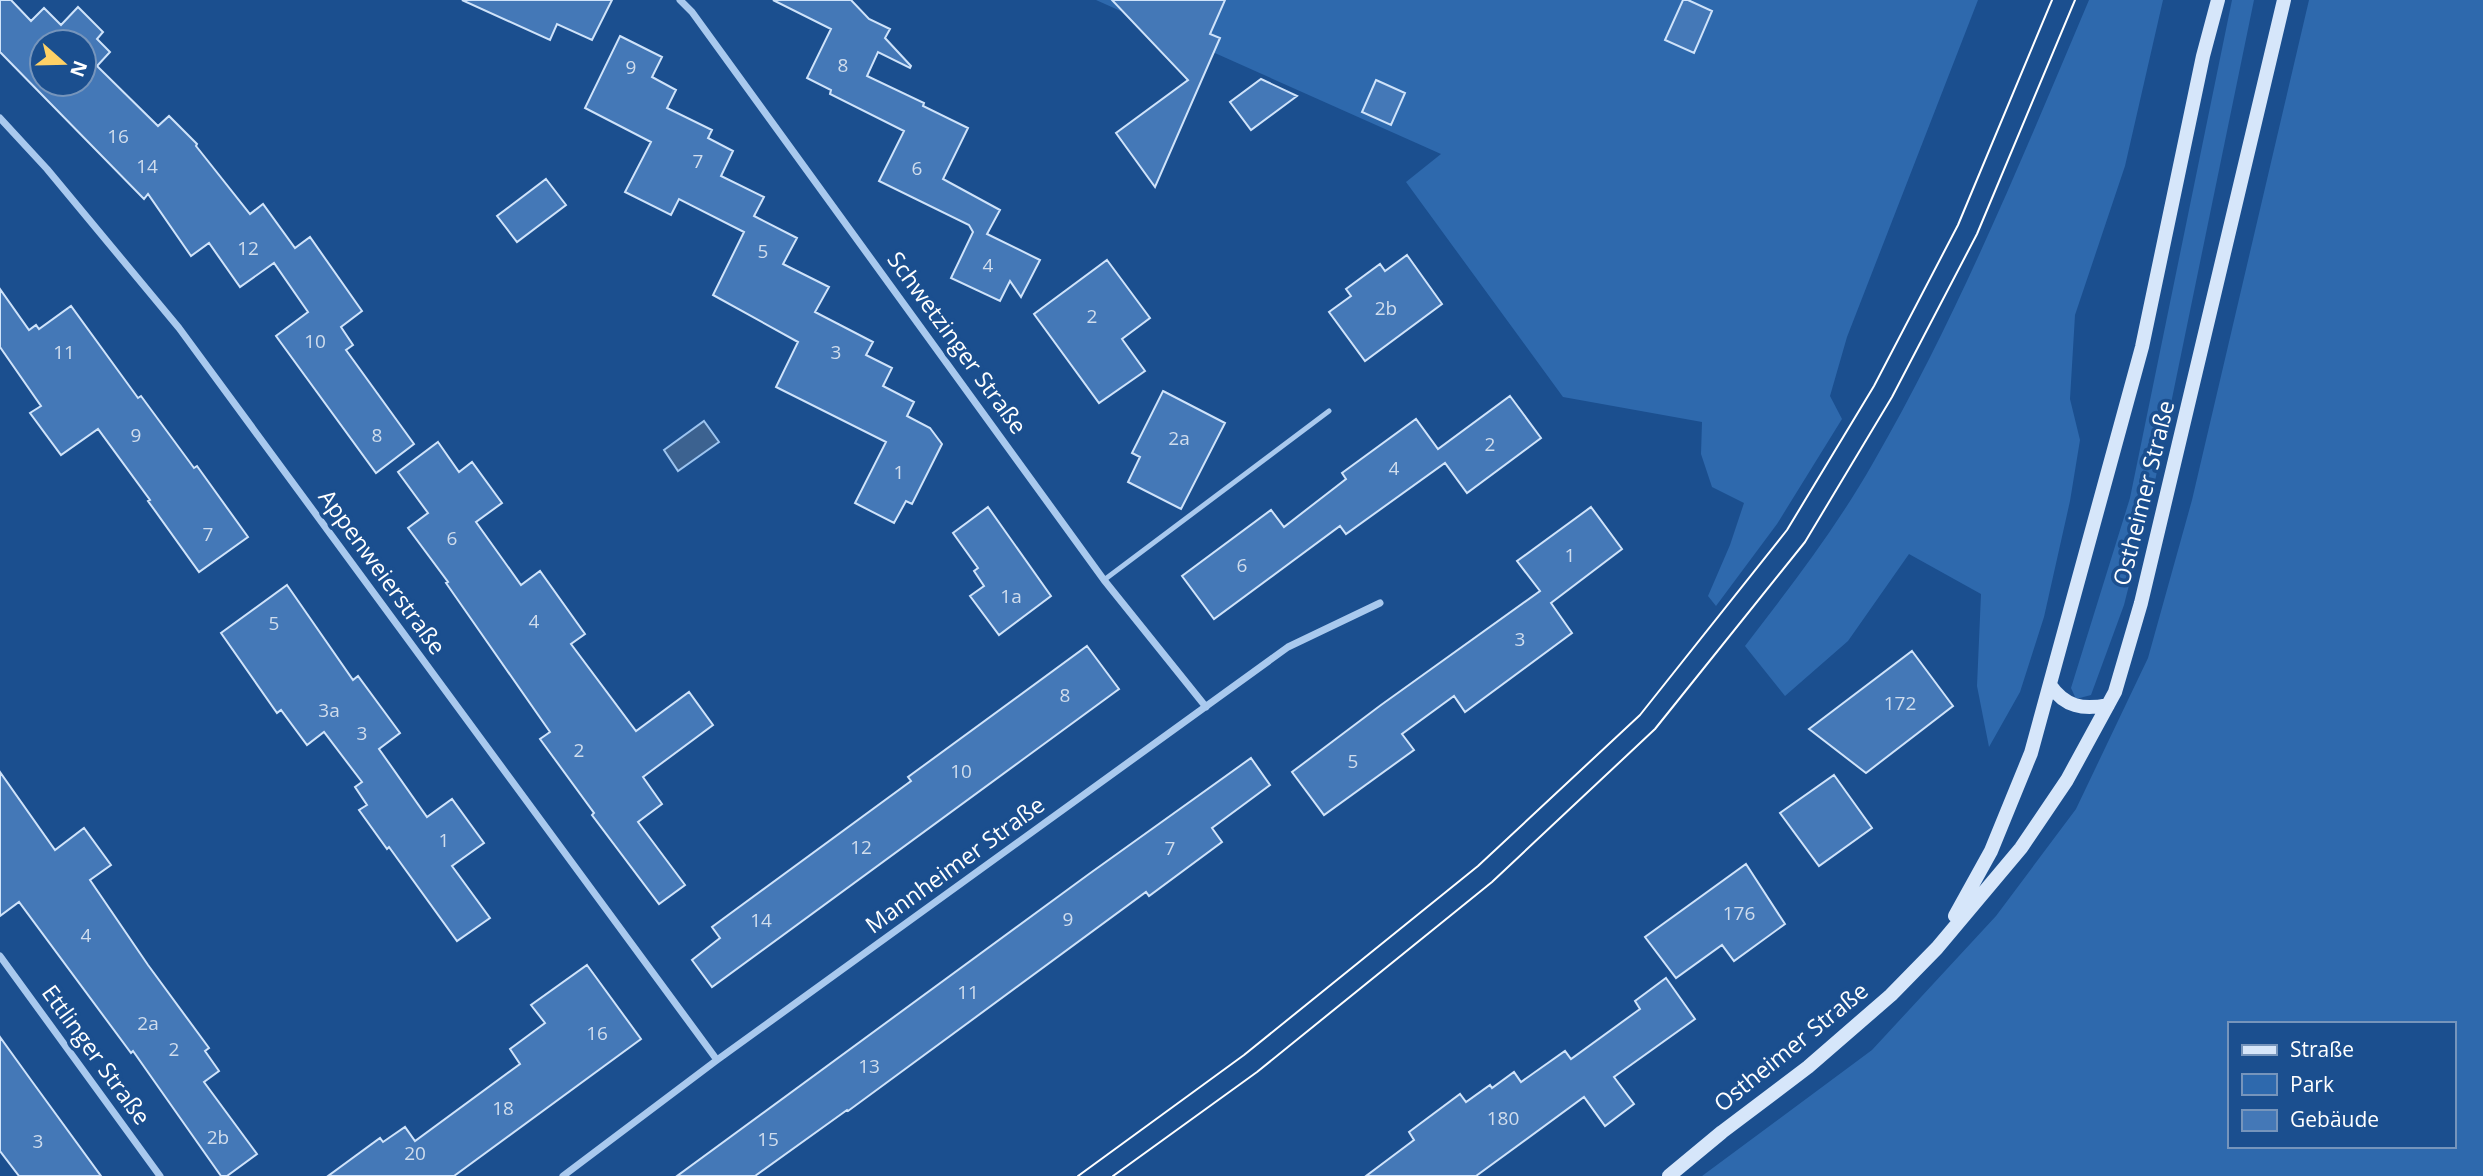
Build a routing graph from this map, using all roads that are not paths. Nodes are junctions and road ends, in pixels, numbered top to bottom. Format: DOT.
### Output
graph roads {
  1 [pos="680,0"];
  2 [pos="2218,0"];
  3 [pos="2284,0"];
  4 [pos="0,118"];
  5 [pos="1328,411"];
  6 [pos="1104,580"];
  7 [pos="1380,603"];
  8 [pos="2050,685"];
  9 [pos="2108,705"];
  10 [pos="1206,708"];
  11 [pos="1937,948"];
  12 [pos="0,956"];
  13 [pos="717,1060"];
  14 [pos="160,1176"];
  15 [pos="563,1176"];
  16 [pos="1669,1176"];
  1 -- 6 [label="street, Schwetzinger Straße"];
  2 -- 8 [label="main road, Ostheimer Straße"];
  3 -- 9 [label="main road, Ostheimer Straße"];
  4 -- 13 [label="street, Appenweierstraße"];
  5 -- 6 [label="lane"];
  6 -- 10 [label="street, Schwetzinger Straße"];
  7 -- 10 [label="street, Mannheimer Straße"];
  8 -- 9 [label="main road"];
  8 -- 11 [label="main road, Ostheimer Straße"];
  9 -- 11 [label="main road, Ostheimer Straße"];
  10 -- 13 [label="street, Mannheimer Straße"];
  11 -- 16 [label="main road, Ostheimer Straße"];
  12 -- 14 [label="street, Ettlinger Straße"];
  13 -- 15 [label="street, Mannheimer Straße"];
}
